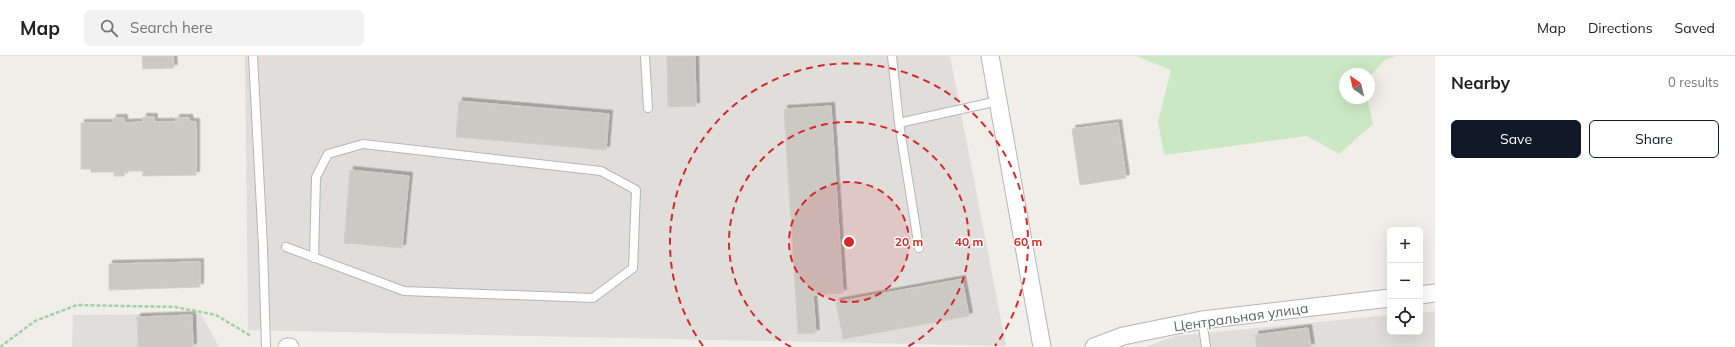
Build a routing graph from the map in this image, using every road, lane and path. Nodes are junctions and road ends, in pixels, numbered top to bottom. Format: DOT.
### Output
graph roads {
  1 [pos="253,56"];
  2 [pos="645,56"];
  3 [pos="892,56"];
  4 [pos="990,56"];
  5 [pos="998,101"];
  6 [pos="648,108"];
  7 [pos="899,123"];
  8 [pos="286,247"];
  9 [pos="919,248"];
  10 [pos="314,258"];
  11 [pos="1435,293"];
  12 [pos="1423,295"];
  13 [pos="1387,298"];
  14 [pos="1202,320"];
  15 [pos="266,346"];
  16 [pos="0,347"];
  17 [pos="287,347"];
  18 [pos="290,347"];
  19 [pos="1042,347"];
  20 [pos="1094,347"];
  21 [pos="1206,347"];
  1 -- 15 [label="lane"];
  2 -- 6 [label="lane"];
  3 -- 7 [label="lane"];
  4 -- 5 [label="street"];
  5 -- 7 [label="lane"];
  5 -- 19 [label="street"];
  7 -- 9 [label="lane"];
  8 -- 10 [label="lane"];
  10 -- 10 [label="lane"];
  11 -- 12 [label="street"];
  13 -- 14 [label="street, Центральная улица"];
  14 -- 20 [label="street, Центральная улица"];
  14 -- 21 [label="lane"];
  15 -- 16 [label="path"];
  17 -- 18 [label="street"];
}
